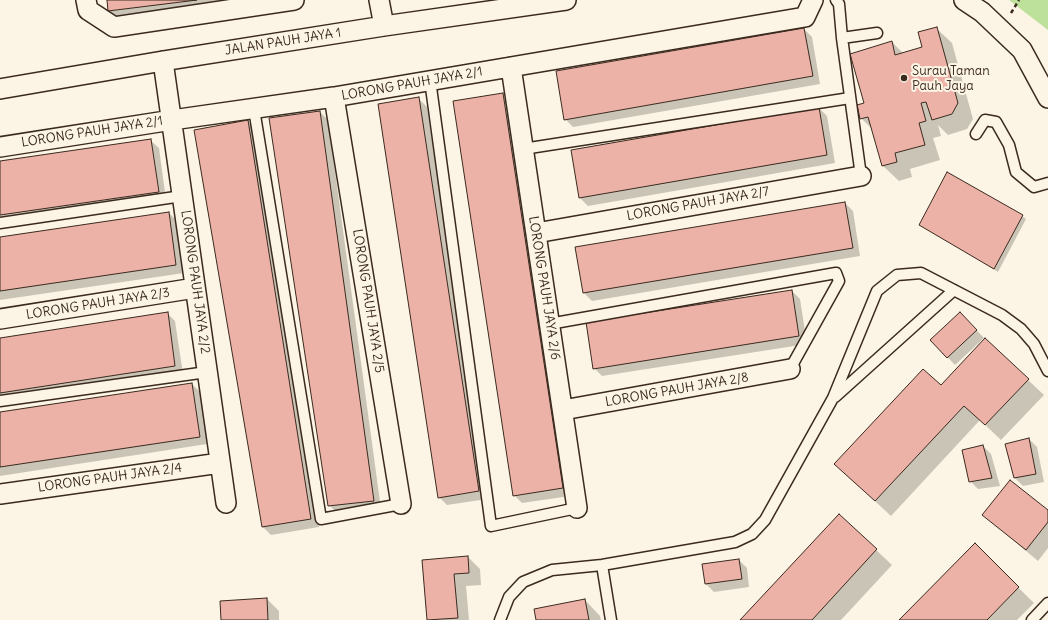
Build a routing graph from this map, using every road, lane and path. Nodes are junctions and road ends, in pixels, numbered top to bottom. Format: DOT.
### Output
graph roads {
  1 [pos="86,0"];
  2 [pos="294,0"];
  3 [pos="379,0"];
  4 [pos="566,0"];
  5 [pos="813,0"];
  6 [pos="836,0"];
  7 [pos="964,0"];
  8 [pos="384,26"];
  9 [pos="877,33"];
  10 [pos="842,38"];
  11 [pos="163,61"];
  12 [pos="511,67"];
  13 [pos="430,80"];
  14 [pos="0,89"];
  15 [pos="334,97"];
  16 [pos="850,98"];
  17 [pos="1048,98"];
  18 [pos="254,109"];
  19 [pos="172,120"];
  20 [pos="976,134"];
  21 [pos="0,147"];
  22 [pos="523,149"];
  23 [pos="861,176"];
  24 [pos="1048,183"];
  25 [pos="182,196"];
  26 [pos="0,223"];
  27 [pos="536,232"];
  28 [pos="195,288"];
  29 [pos="954,290"];
  30 [pos="0,319"];
  31 [pos="550,324"];
  32 [pos="790,369"];
  33 [pos="1048,371"];
  34 [pos="207,372"];
  35 [pos="833,398"];
  36 [pos="0,401"];
  37 [pos="563,410"];
  38 [pos="220,463"];
  39 [pos="0,494"];
  40 [pos="226,503"];
  41 [pos="401,504"];
  42 [pos="578,508"];
  43 [pos="602,565"];
  44 [pos="1048,604"];
  45 [pos="500,620"];
  46 [pos="611,620"];
  47 [pos="1032,620"];
  1 -- 2 [label="street"];
  3 -- 8 [label="street"];
  4 -- 8 [label="street, JALAN PAUH JAYA 1"];
  5 -- 12 [label="street, LORONG PAUH JAYA 2/1"];
  6 -- 10 [label="lane"];
  7 -- 17 [label="street"];
  8 -- 11 [label="street, JALAN PAUH JAYA 1"];
  9 -- 10 [label="lane"];
  10 -- 16 [label="lane"];
  11 -- 14 [label="street, JALAN PAUH JAYA 1"];
  11 -- 19 [label="street, LORONG PAUH JAYA 2/2"];
  12 -- 13 [label="street, LORONG PAUH JAYA 2/1"];
  12 -- 22 [label="street, LORONG PAUH JAYA 2/6"];
  13 -- 15 [label="street, LORONG PAUH JAYA 2/1"];
  13 -- 42 [label="lane"];
  15 -- 18 [label="street, LORONG PAUH JAYA 2/1"];
  15 -- 41 [label="street, LORONG PAUH JAYA 2/5"];
  16 -- 22 [label="lane"];
  16 -- 23 [label="lane"];
  18 -- 19 [label="street, LORONG PAUH JAYA 2/1"];
  18 -- 41 [label="lane"];
  19 -- 21 [label="street, LORONG PAUH JAYA 2/1"];
  19 -- 25 [label="street, LORONG PAUH JAYA 2/2"];
  20 -- 24 [label="lane"];
  22 -- 27 [label="street, LORONG PAUH JAYA 2/6"];
  23 -- 27 [label="street, LORONG PAUH JAYA 2/7"];
  25 -- 26 [label="lane"];
  25 -- 28 [label="street, LORONG PAUH JAYA 2/2"];
  27 -- 31 [label="street, LORONG PAUH JAYA 2/6"];
  28 -- 30 [label="street, LORONG PAUH JAYA 2/3"];
  28 -- 34 [label="street, LORONG PAUH JAYA 2/2"];
  29 -- 33 [label="lane"];
  29 -- 35 [label="lane"];
  29 -- 35 [label="lane"];
  31 -- 32 [label="lane"];
  31 -- 37 [label="street, LORONG PAUH JAYA 2/6"];
  32 -- 37 [label="street, LORONG PAUH JAYA 2/8"];
  34 -- 36 [label="lane"];
  34 -- 38 [label="street, LORONG PAUH JAYA 2/2"];
  35 -- 43 [label="lane"];
  37 -- 42 [label="street, LORONG PAUH JAYA 2/6"];
  38 -- 39 [label="street, LORONG PAUH JAYA 2/4"];
  38 -- 40 [label="street, LORONG PAUH JAYA 2/2"];
  43 -- 45 [label="lane"];
  43 -- 46 [label="lane"];
  44 -- 47 [label="lane"];
}
